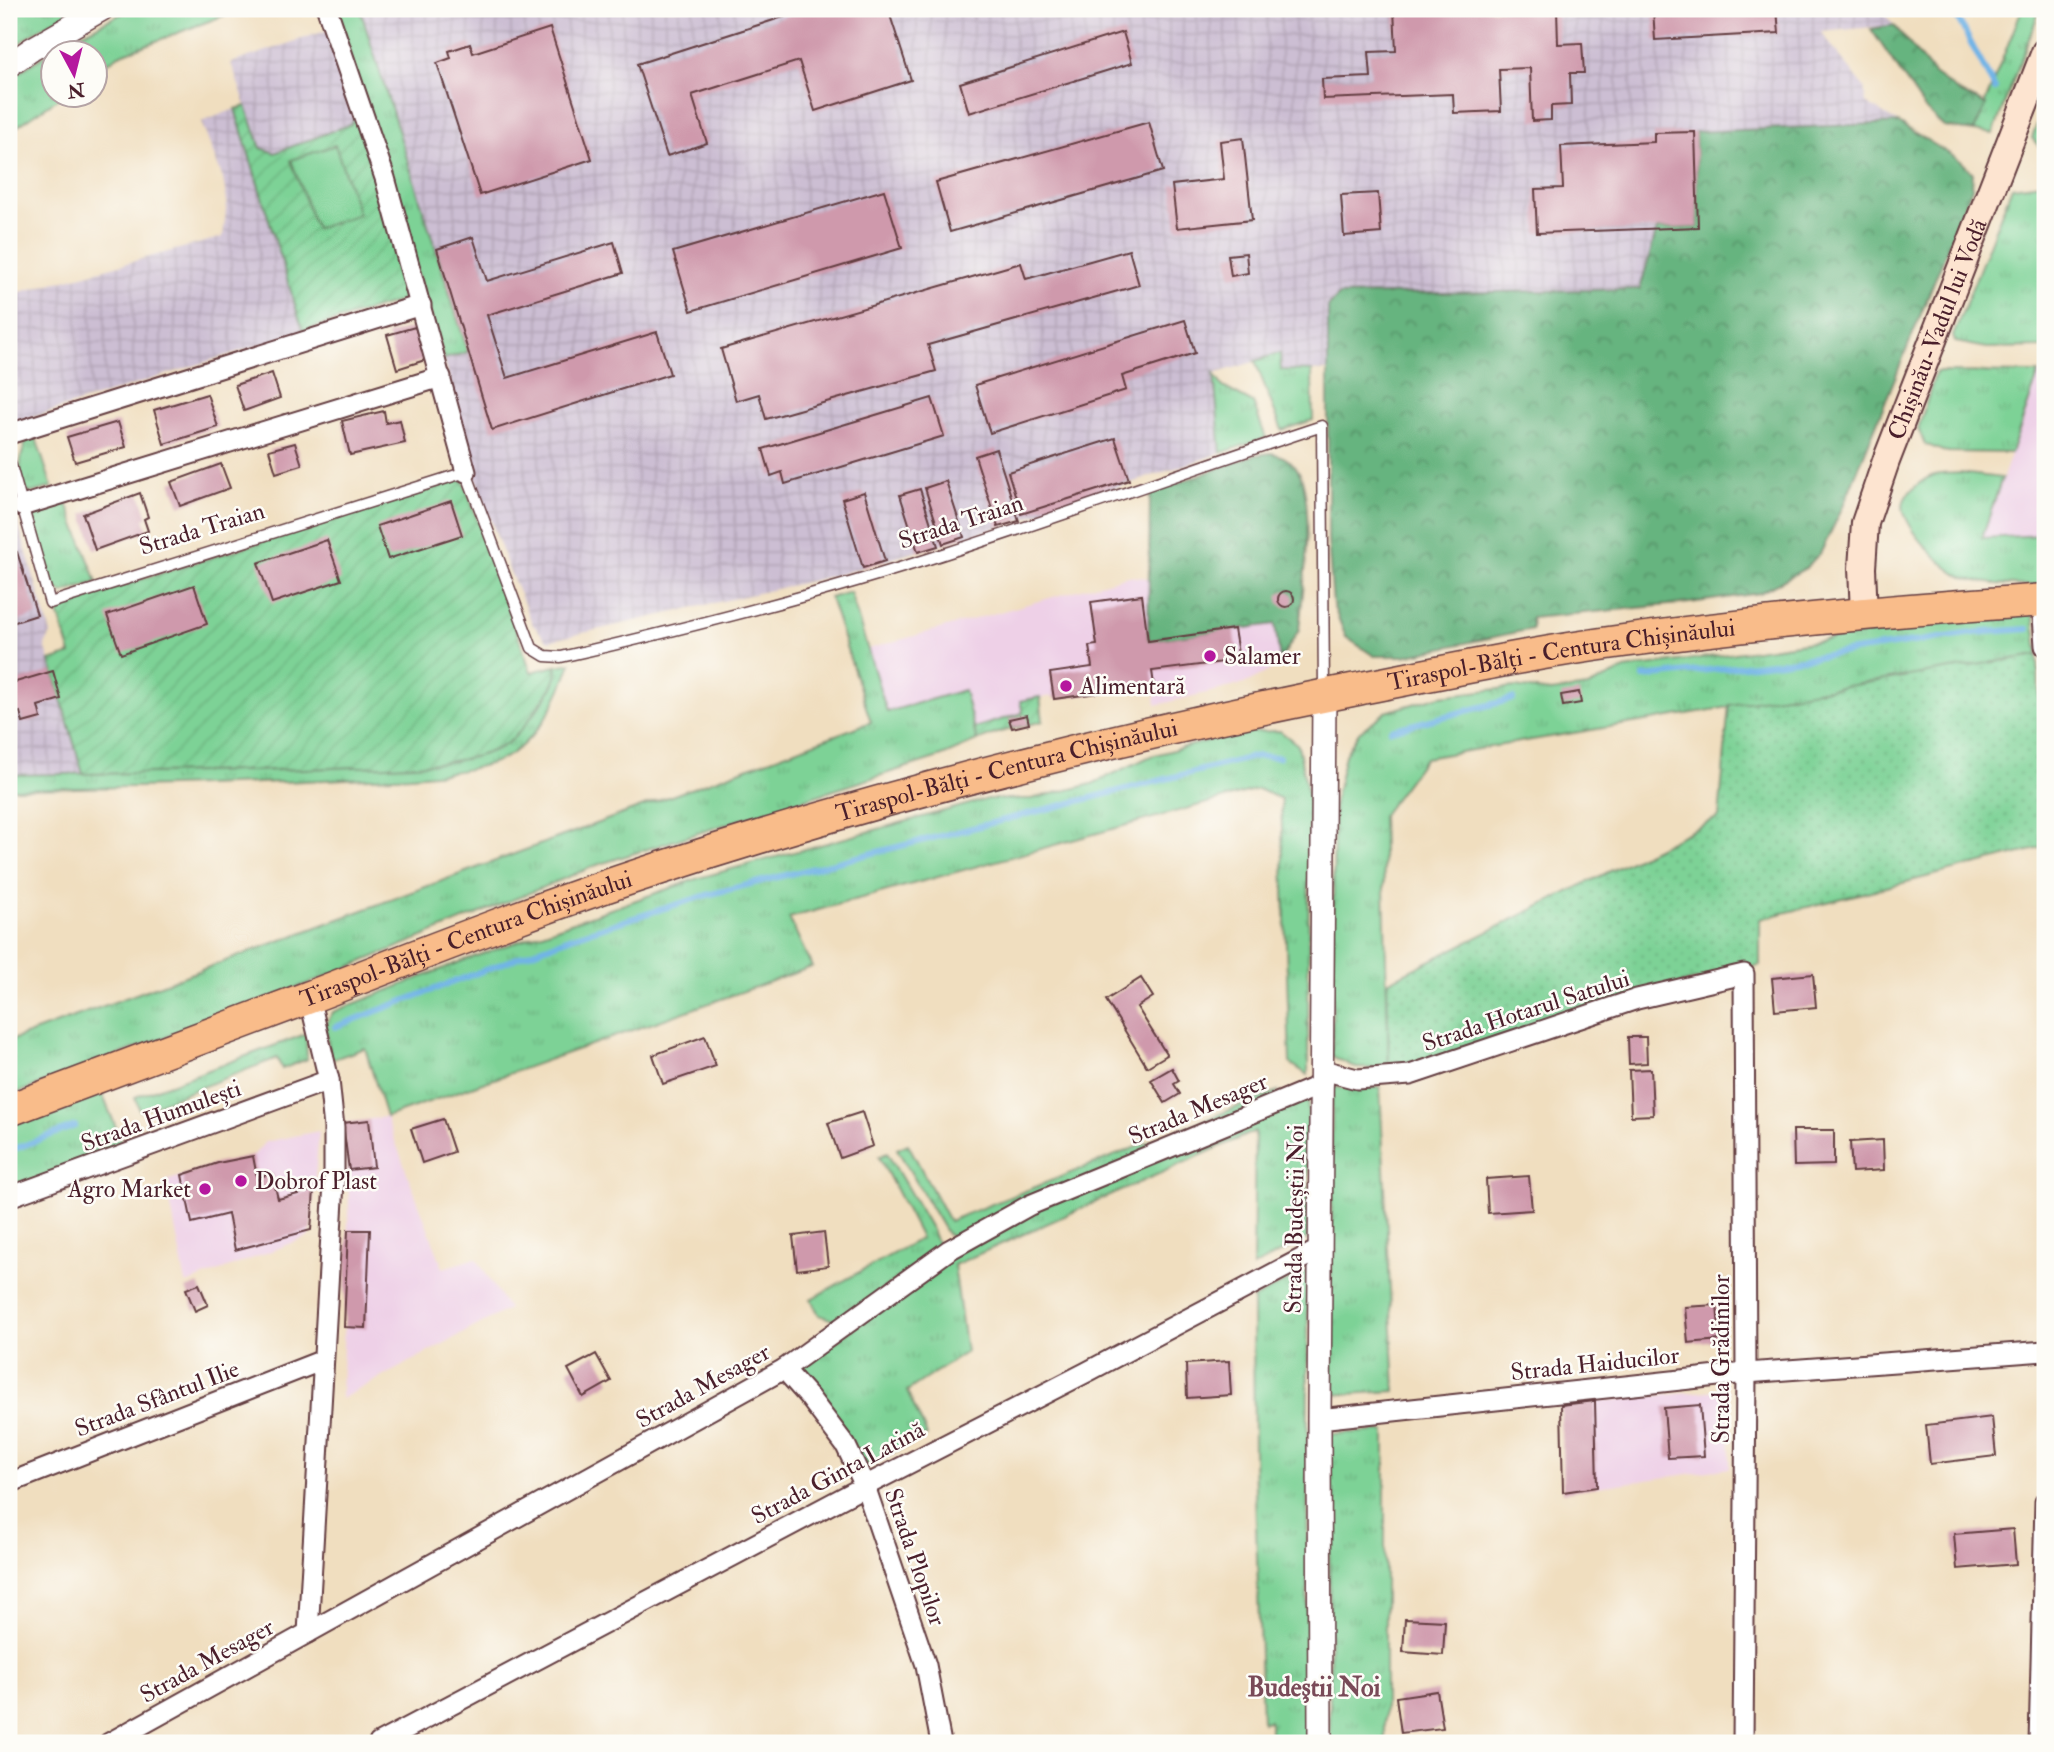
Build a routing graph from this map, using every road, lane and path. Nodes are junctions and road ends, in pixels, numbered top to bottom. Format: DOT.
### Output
graph roads {
  1 [pos="102,9"];
  2 [pos="327,9"];
  3 [pos="2045,52"];
  4 [pos="9,65"];
  5 [pos="421,305"];
  6 [pos="441,377"];
  7 [pos="9,434"];
  8 [pos="9,459"];
  9 [pos="466,472"];
  10 [pos="22,506"];
  11 [pos="2044,600"];
  12 [pos="1864,614"];
  13 [pos="2045,646"];
  14 [pos="1324,696"];
  15 [pos="1744,974"];
  16 [pos="309,998"];
  17 [pos="1323,1077"];
  18 [pos="329,1080"];
  19 [pos="9,1110"];
  20 [pos="9,1197"];
  21 [pos="1320,1248"];
  22 [pos="2045,1351"];
  23 [pos="323,1360"];
  24 [pos="784,1369"];
  25 [pos="1746,1373"];
  26 [pos="1319,1419"];
  27 [pos="9,1483"];
  28 [pos="865,1486"];
  29 [pos="2045,1502"];
  30 [pos="308,1633"];
  31 [pos="109,1743"];
  32 [pos="379,1743"];
  33 [pos="941,1743"];
  34 [pos="1320,1743"];
  35 [pos="1743,1743"];
  36 [pos="2039,1743"];
  1 -- 4 [label="street"];
  2 -- 5 [label="street, Strada Traian"];
  3 -- 12 [label="main road, Chișinău-Vadul lui Vodă"];
  5 -- 6 [label="street, Strada Traian"];
  5 -- 7 [label="street"];
  6 -- 9 [label="street, Strada Traian"];
  6 -- 10 [label="street"];
  8 -- 10 [label="lane, Strada Traian"];
  9 -- 10 [label="lane, Strada Traian"];
  9 -- 14 [label="lane, Strada Traian"];
  11 -- 12 [label="highway, Tiraspol-Bălţi - Centura Chișinăului"];
  11 -- 13 [label="street"];
  12 -- 14 [label="highway, Tiraspol-Bălţi - Centura Chișinăului"];
  14 -- 16 [label="highway, Tiraspol-Bălţi - Centura Chișinăului"];
  14 -- 17 [label="street, Strada Budeștii Noi"];
  15 -- 17 [label="street, Strada Hotarul Satului"];
  15 -- 25 [label="street, Strada Grădinilor"];
  16 -- 18 [label="street"];
  16 -- 19 [label="highway, Tiraspol-Bălţi - Centura Chișinăului"];
  17 -- 21 [label="street, Strada Budeștii Noi"];
  17 -- 24 [label="street, Strada Mesager"];
  18 -- 20 [label="street, Strada Humulești"];
  18 -- 23 [label="street"];
  21 -- 26 [label="street, Strada Budeștii Noi"];
  21 -- 28 [label="street, Strada Ginta Latină"];
  22 -- 25 [label="street, Strada Haiducilor"];
  23 -- 27 [label="street, Strada Sfântul Ilie"];
  23 -- 30 [label="street"];
  24 -- 28 [label="street, Strada Plopilor"];
  24 -- 30 [label="street, Strada Mesager"];
  25 -- 26 [label="street, Strada Haiducilor"];
  25 -- 35 [label="street, Strada Grădinilor"];
  26 -- 34 [label="street, Strada Budeștii Noi"];
  28 -- 32 [label="street, Strada Ginta Latină"];
  28 -- 33 [label="street, Strada Plopilor"];
  29 -- 36 [label="street"];
  30 -- 31 [label="street, Strada Mesager"];
}
